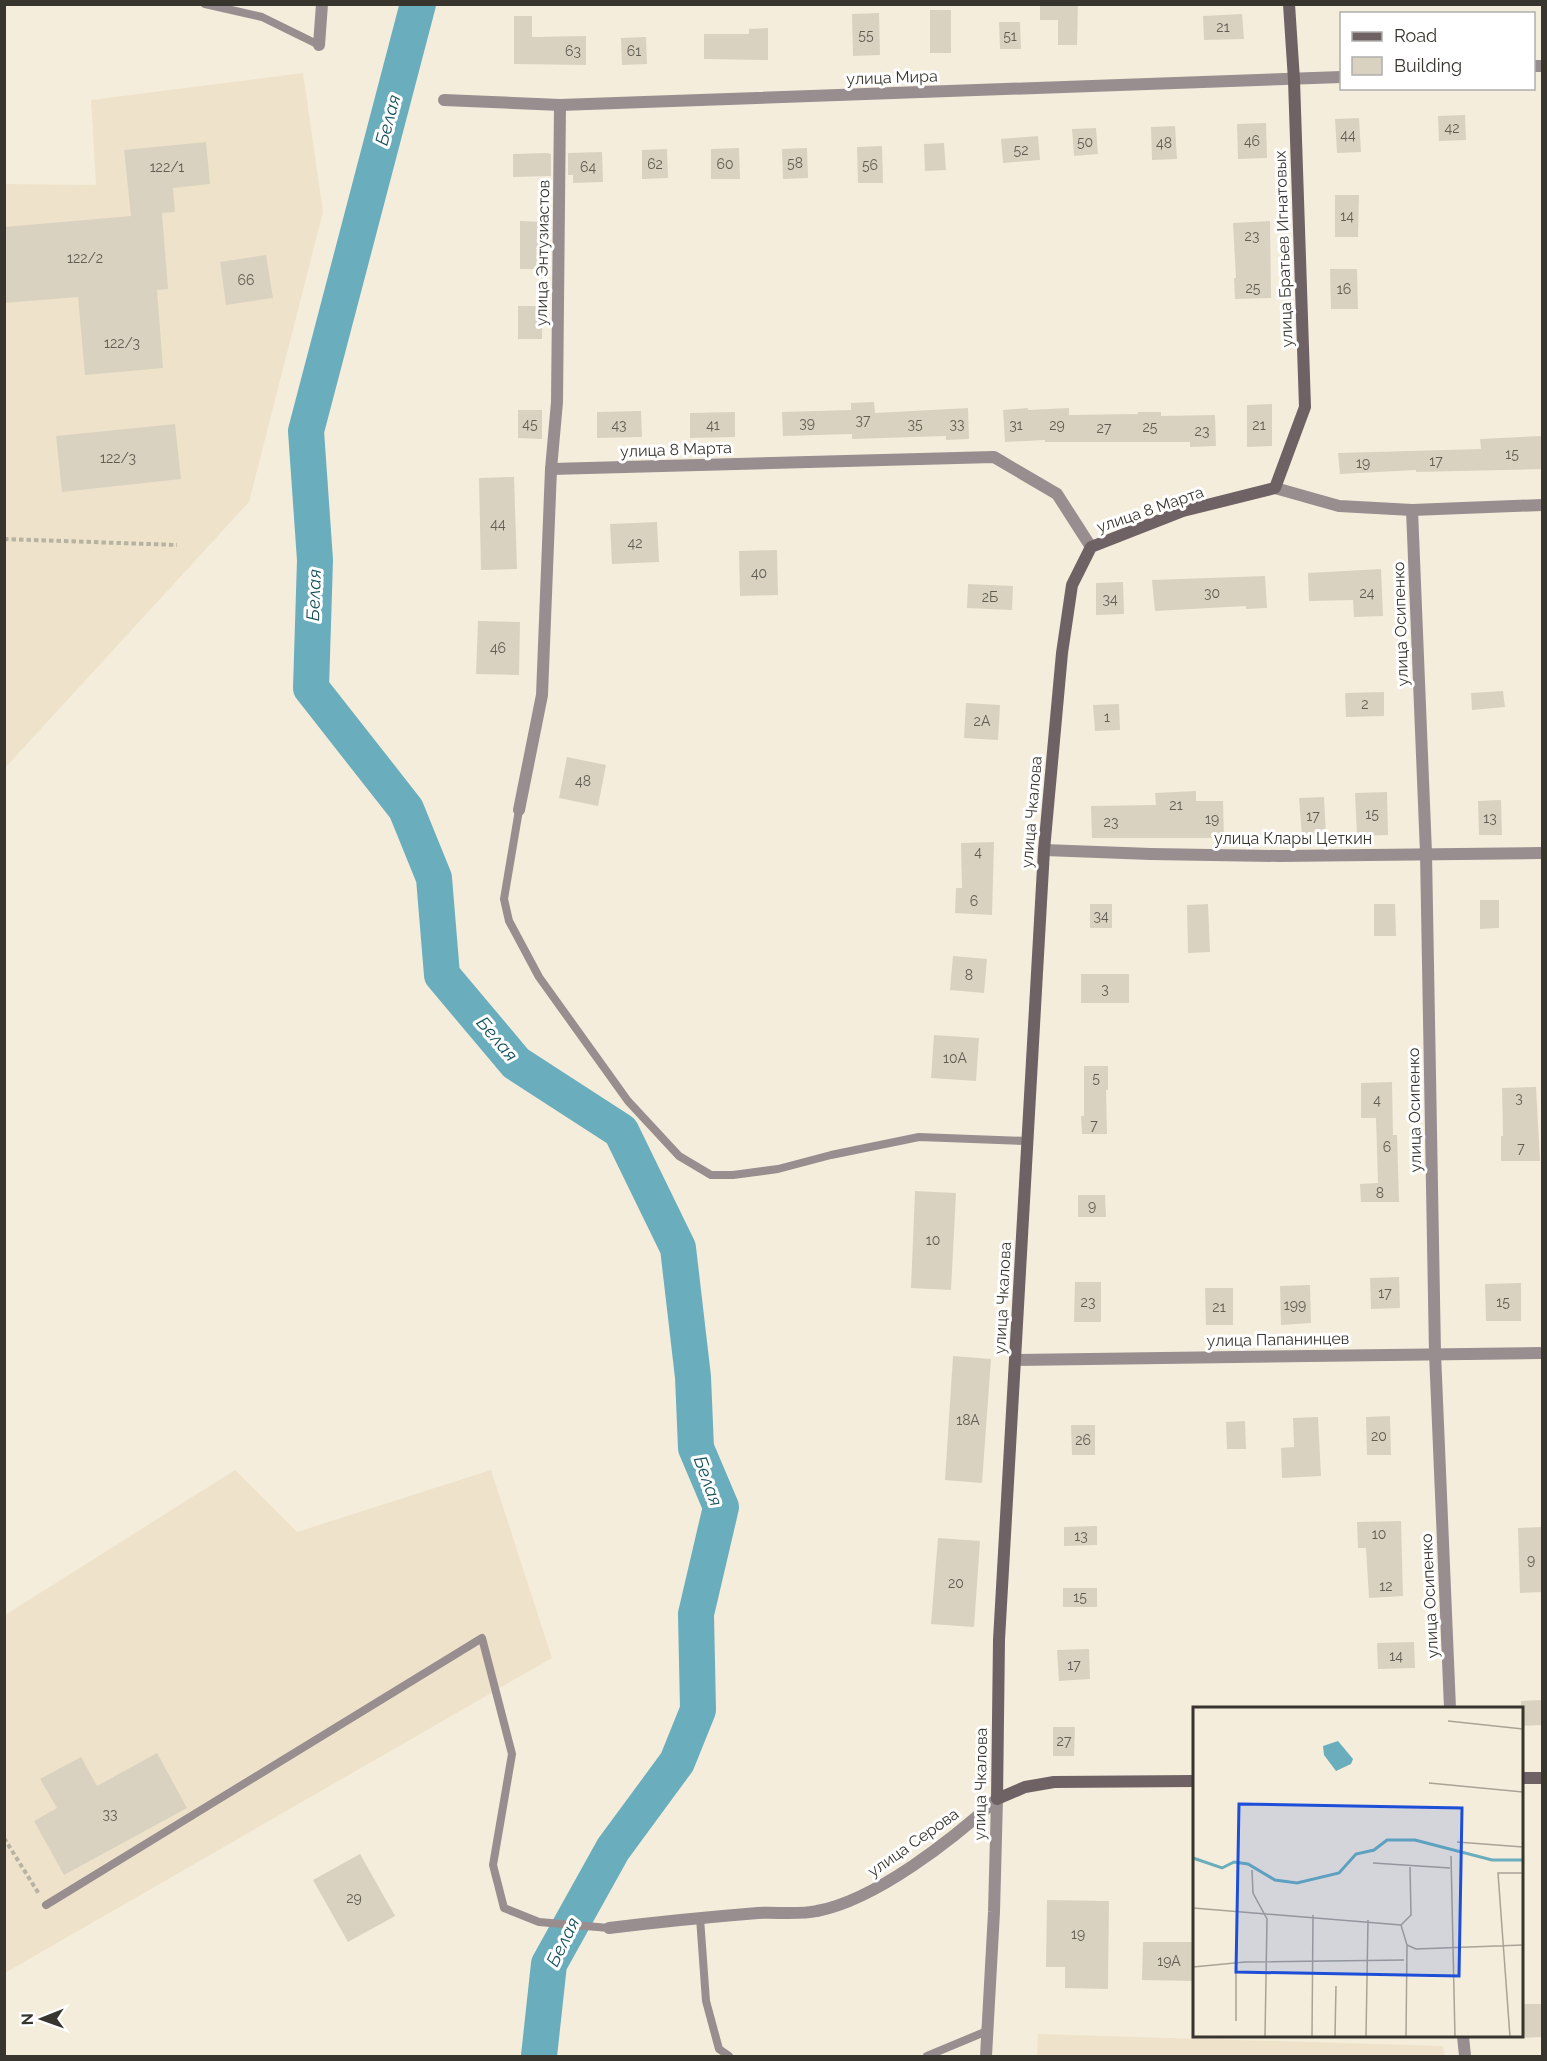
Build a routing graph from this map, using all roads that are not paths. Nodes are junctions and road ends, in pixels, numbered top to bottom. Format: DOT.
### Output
graph roads {
  1 [pos="205,4"];
  2 [pos="322,4"];
  3 [pos="1289,4"];
  4 [pos="319,45"];
  5 [pos="1340,77"];
  6 [pos="1294,80"];
  7 [pos="444,100"];
  8 [pos="560,105"];
  9 [pos="551,469"];
  10 [pos="1275,488"];
  11 [pos="1542,505"];
  12 [pos="1412,510"];
  13 [pos="1091,547"];
  14 [pos="519,810"];
  15 [pos="1044,850"];
  16 [pos="1426,853"];
  17 [pos="1542,853"];
  18 [pos="1026,1141"];
  19 [pos="1435,1353"];
  20 [pos="1542,1353"];
  21 [pos="1015,1360"];
  22 [pos="1450,1707"];
  23 [pos="1523,1778"];
  24 [pos="1542,1778"];
  25 [pos="1193,1781"];
  26 [pos="997,1799"];
  27 [pos="46,1905"];
  28 [pos="700,1918"];
  29 [pos="609,1928"];
  30 [pos="987,2031"];
  31 [pos="1463,2037"];
  32 [pos="729,2056"];
  33 [pos="927,2056"];
  34 [pos="986,2056"];
  35 [pos="1465,2056"];
  1 -- 4 [label="lane"];
  2 -- 4 [label="street"];
  3 -- 6 [label="street, улица Братьев Игнатовых"];
  5 -- 6 [label="street, улица Мира"];
  6 -- 8 [label="street, улица Мира"];
  6 -- 10 [label="street, улица Братьев Игнатовых"];
  7 -- 8 [label="street, улица Мира"];
  8 -- 9 [label="street, улица Энтузиастов"];
  9 -- 13 [label="street, улица 8 Марта"];
  9 -- 14 [label="street"];
  10 -- 12 [label="street, улица 8 Марта"];
  10 -- 13 [label="street, улица 8 Марта"];
  11 -- 12 [label="street, улица 8 Марта"];
  12 -- 16 [label="street, улица Осипенко"];
  13 -- 15 [label="street, улица Чкалова"];
  14 -- 18 [label="lane"];
  15 -- 16 [label="street, улица Клары Цеткин"];
  15 -- 18 [label="street, улица Чкалова"];
  16 -- 17 [label="street, улица Клары Цеткин"];
  16 -- 19 [label="street, улица Осипенко"];
  18 -- 21 [label="street, улица Чкалова"];
  19 -- 20 [label="street, улица Папанинцев"];
  19 -- 21 [label="street, улица Папанинцев"];
  19 -- 22 [label="street, улица Осипенко"];
  21 -- 26 [label="street, улица Чкалова"];
  23 -- 24 [label="street"];
  25 -- 26 [label="street, улица Серова"];
  26 -- 28 [label="street, улица Серова"];
  26 -- 30 [label="street, улица Чкалова"];
  27 -- 29 [label="lane"];
  28 -- 29 [label="street, улица Серова"];
  28 -- 32 [label="lane"];
  30 -- 33 [label="lane"];
  30 -- 34 [label="street, улица Чкалова"];
  31 -- 35 [label="street"];
}
